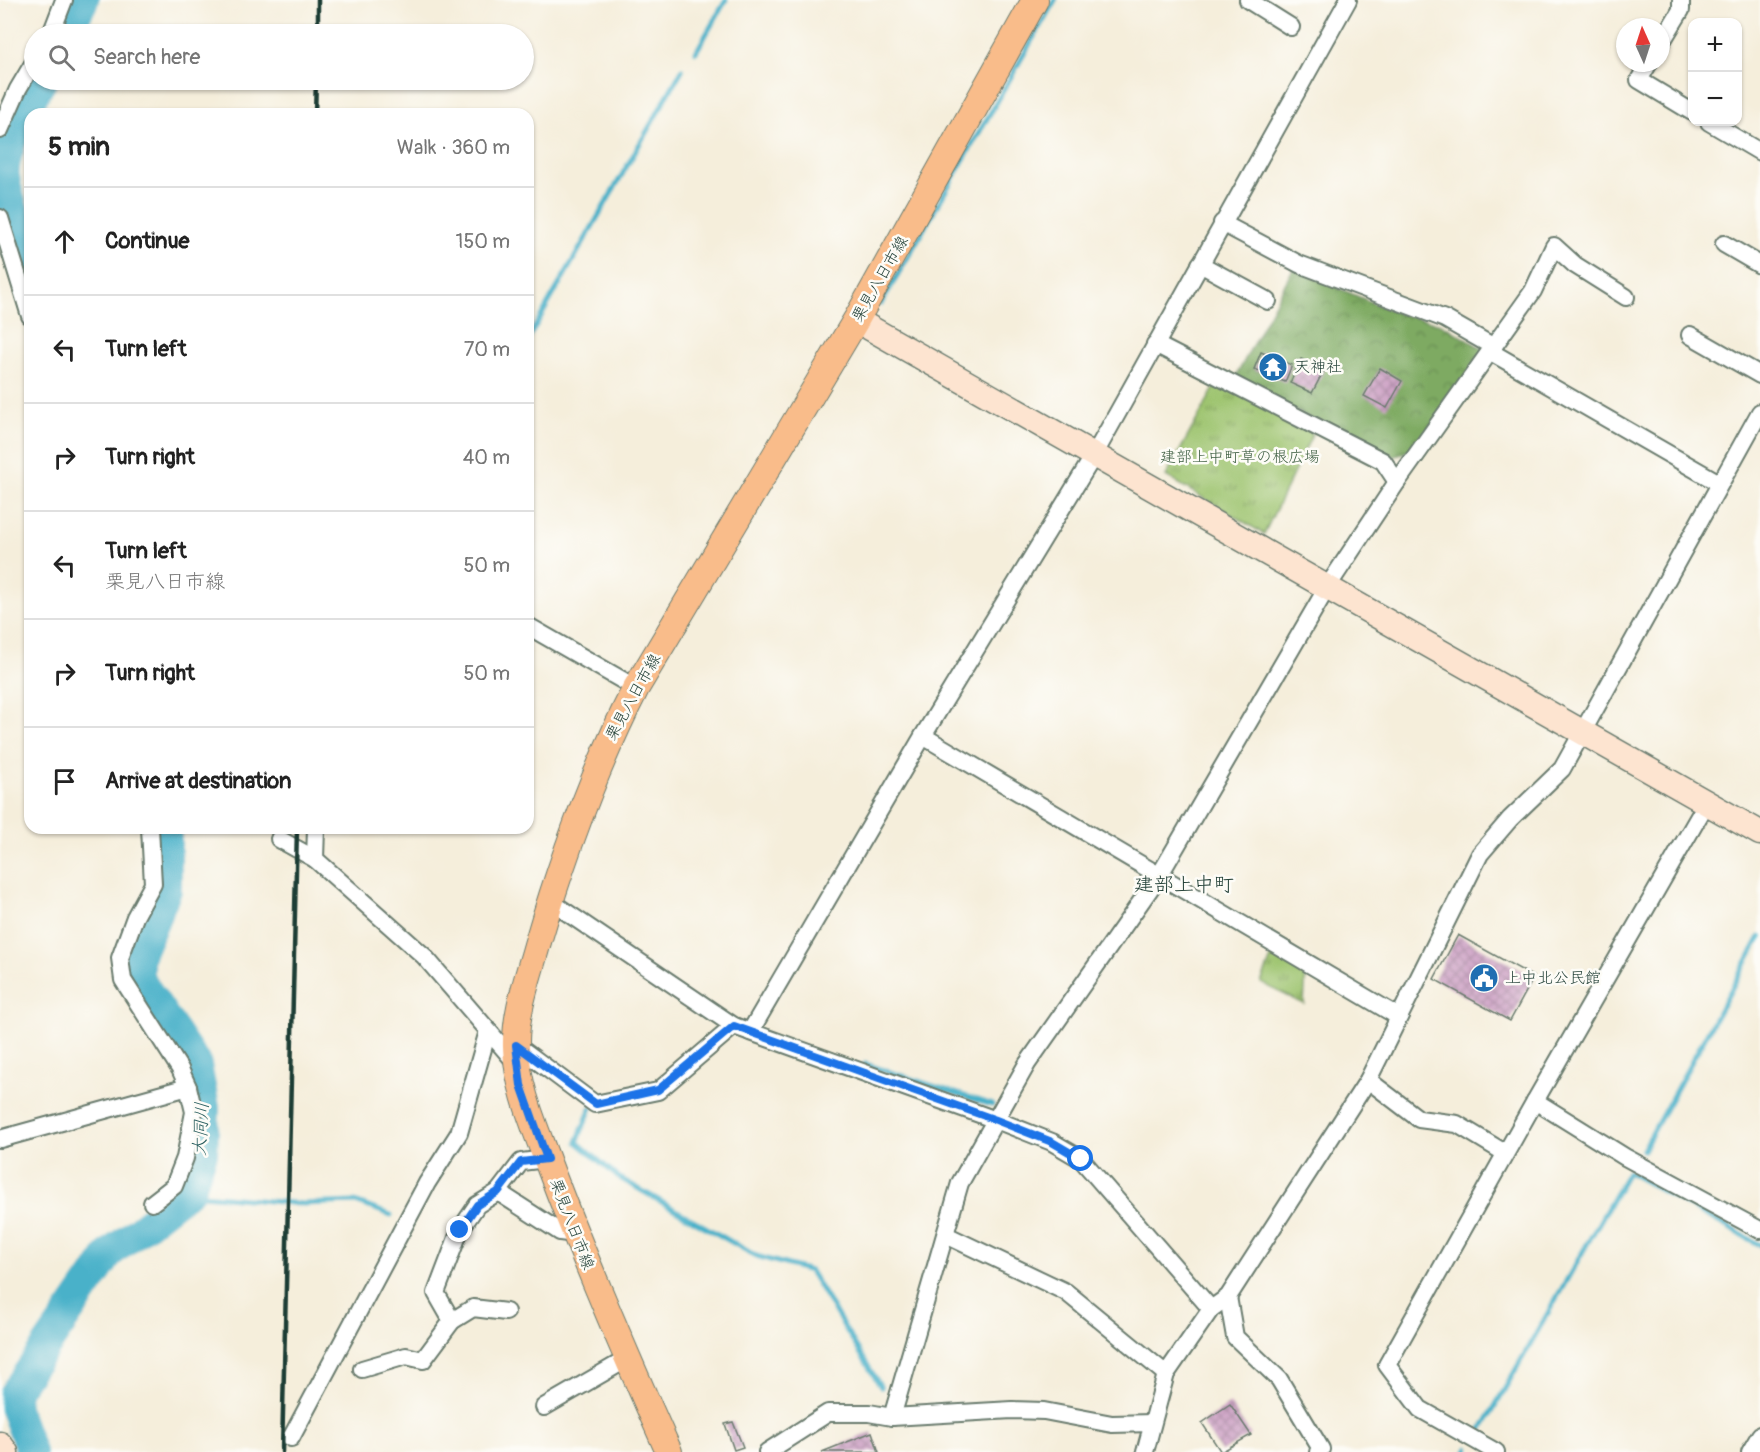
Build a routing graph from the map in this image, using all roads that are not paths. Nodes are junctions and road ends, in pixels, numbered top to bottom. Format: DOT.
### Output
graph roads {
  1 [pos="64,0"];
  2 [pos="1035,0"];
  3 [pos="1248,0"];
  4 [pos="1348,0"];
  5 [pos="1681,0"];
  6 [pos="55,24"];
  7 [pos="1291,27"];
  8 [pos="1670,28"];
  9 [pos="1644,72"];
  10 [pos="24,79"];
  11 [pos="1688,109"];
  12 [pos="1716,126"];
  13 [pos="0,130"];
  14 [pos="1760,152"];
  15 [pos="0,218"];
  16 [pos="1222,223"];
  17 [pos="3,236"];
  18 [pos="1724,244"];
  19 [pos="1200,264"];
  20 [pos="1760,266"];
  21 [pos="1626,297"];
  22 [pos="24,298"];
  23 [pos="1268,301"];
  24 [pos="856,320"];
  25 [pos="1690,335"];
  26 [pos="1155,344"];
  27 [pos="1492,350"];
  28 [pos="1760,375"];
  29 [pos="1760,412"];
  30 [pos="1093,457"];
  31 [pos="1397,482"];
  32 [pos="1719,483"];
  33 [pos="1328,586"];
  34 [pos="534,629"];
  35 [pos="636,688"];
  36 [pos="1580,732"];
  37 [pos="923,736"];
  38 [pos="1706,804"];
  39 [pos="1760,833"];
  40 [pos="150,834"];
  41 [pos="316,834"];
  42 [pos="279,839"];
  43 [pos="315,859"];
  44 [pos="1159,876"];
  45 [pos="550,901"];
  46 [pos="1399,1017"];
  47 [pos="742,1029"];
  48 [pos="488,1031"];
  49 [pos="517,1054"];
  50 [pos="1368,1080"];
  51 [pos="188,1087"];
  52 [pos="1535,1101"];
  53 [pos="996,1120"];
  54 [pos="0,1139"];
  55 [pos="1505,1153"];
  56 [pos="547,1159"];
  57 [pos="498,1192"];
  58 [pos="152,1203"];
  59 [pos="1760,1230"];
  60 [pos="575,1234"];
  61 [pos="946,1235"];
  62 [pos="1228,1297"];
  63 [pos="1211,1309"];
  64 [pos="506,1312"];
  65 [pos="452,1321"];
  66 [pos="627,1359"];
  67 [pos="362,1369"];
  68 [pos="1166,1374"];
  69 [pos="544,1407"];
  70 [pos="891,1417"];
  71 [pos="1152,1423"];
  72 [pos="1760,1434"];
  73 [pos="291,1438"];
  74 [pos="0,1444"];
  75 [pos="6,1452"];
  76 [pos="669,1452"];
  77 [pos="767,1452"];
  78 [pos="1145,1452"];
  79 [pos="1318,1452"];
  80 [pos="1496,1452"];
  81 [pos="1750,1452"];
  1 -- 6 [label="street"];
  2 -- 24 [label="main road, 栗見八日市線"];
  3 -- 7 [label="street"];
  4 -- 16 [label="street"];
  5 -- 8 [label="street"];
  9 -- 11 [label="street"];
  10 -- 13 [label="street"];
  12 -- 14 [label="street"];
  15 -- 17 [label="street"];
  16 -- 19 [label="street"];
  16 -- 27 [label="street"];
  17 -- 22 [label="street"];
  18 -- 20 [label="street"];
  19 -- 23 [label="street"];
  19 -- 26 [label="street"];
  21 -- 27 [label="street"];
  24 -- 30 [label="street"];
  24 -- 35 [label="main road, 栗見八日市線"];
  25 -- 28 [label="street"];
  26 -- 30 [label="street"];
  26 -- 31 [label="street"];
  27 -- 31 [label="street"];
  27 -- 32 [label="street"];
  29 -- 32 [label="street"];
  30 -- 33 [label="street"];
  30 -- 37 [label="street"];
  31 -- 33 [label="street"];
  32 -- 36 [label="street"];
  33 -- 36 [label="street"];
  33 -- 44 [label="street"];
  34 -- 35 [label="street"];
  35 -- 45 [label="main road, 栗見八日市線"];
  36 -- 38 [label="street"];
  36 -- 46 [label="street"];
  37 -- 44 [label="street"];
  37 -- 47 [label="street"];
  38 -- 39 [label="street"];
  38 -- 52 [label="street"];
  40 -- 51 [label="street"];
  41 -- 43 [label="street"];
  42 -- 43 [label="street"];
  43 -- 48 [label="street"];
  44 -- 46 [label="street"];
  44 -- 53 [label="street"];
  45 -- 47 [label="street"];
  45 -- 49 [label="main road, 栗見八日市線"];
  46 -- 50 [label="street"];
  47 -- 49 [label="street"];
  47 -- 53 [label="street"];
  48 -- 49 [label="street"];
  48 -- 73 [label="street"];
  49 -- 56 [label="main road, 栗見八日市線"];
  50 -- 55 [label="street"];
  50 -- 62 [label="street"];
  51 -- 54 [label="street"];
  51 -- 58 [label="street"];
  52 -- 55 [label="street"];
  52 -- 59 [label="street"];
  53 -- 61 [label="street"];
  53 -- 63 [label="street"];
  55 -- 80 [label="street"];
  56 -- 57 [label="street"];
  56 -- 60 [label="main road, 栗見八日市線"];
  57 -- 60 [label="street"];
  57 -- 65 [label="street"];
  60 -- 66 [label="main road, 栗見八日市線"];
  61 -- 68 [label="street"];
  61 -- 70 [label="street"];
  62 -- 63 [label="street"];
  62 -- 79 [label="street"];
  63 -- 68 [label="street"];
  64 -- 65 [label="street"];
  65 -- 67 [label="street"];
  66 -- 69 [label="street"];
  66 -- 76 [label="main road, 栗見八日市線"];
  68 -- 71 [label="street"];
  70 -- 71 [label="street"];
  70 -- 77 [label="street"];
  71 -- 78 [label="street"];
  72 -- 81 [label="street"];
  74 -- 75 [label="street"];
}
